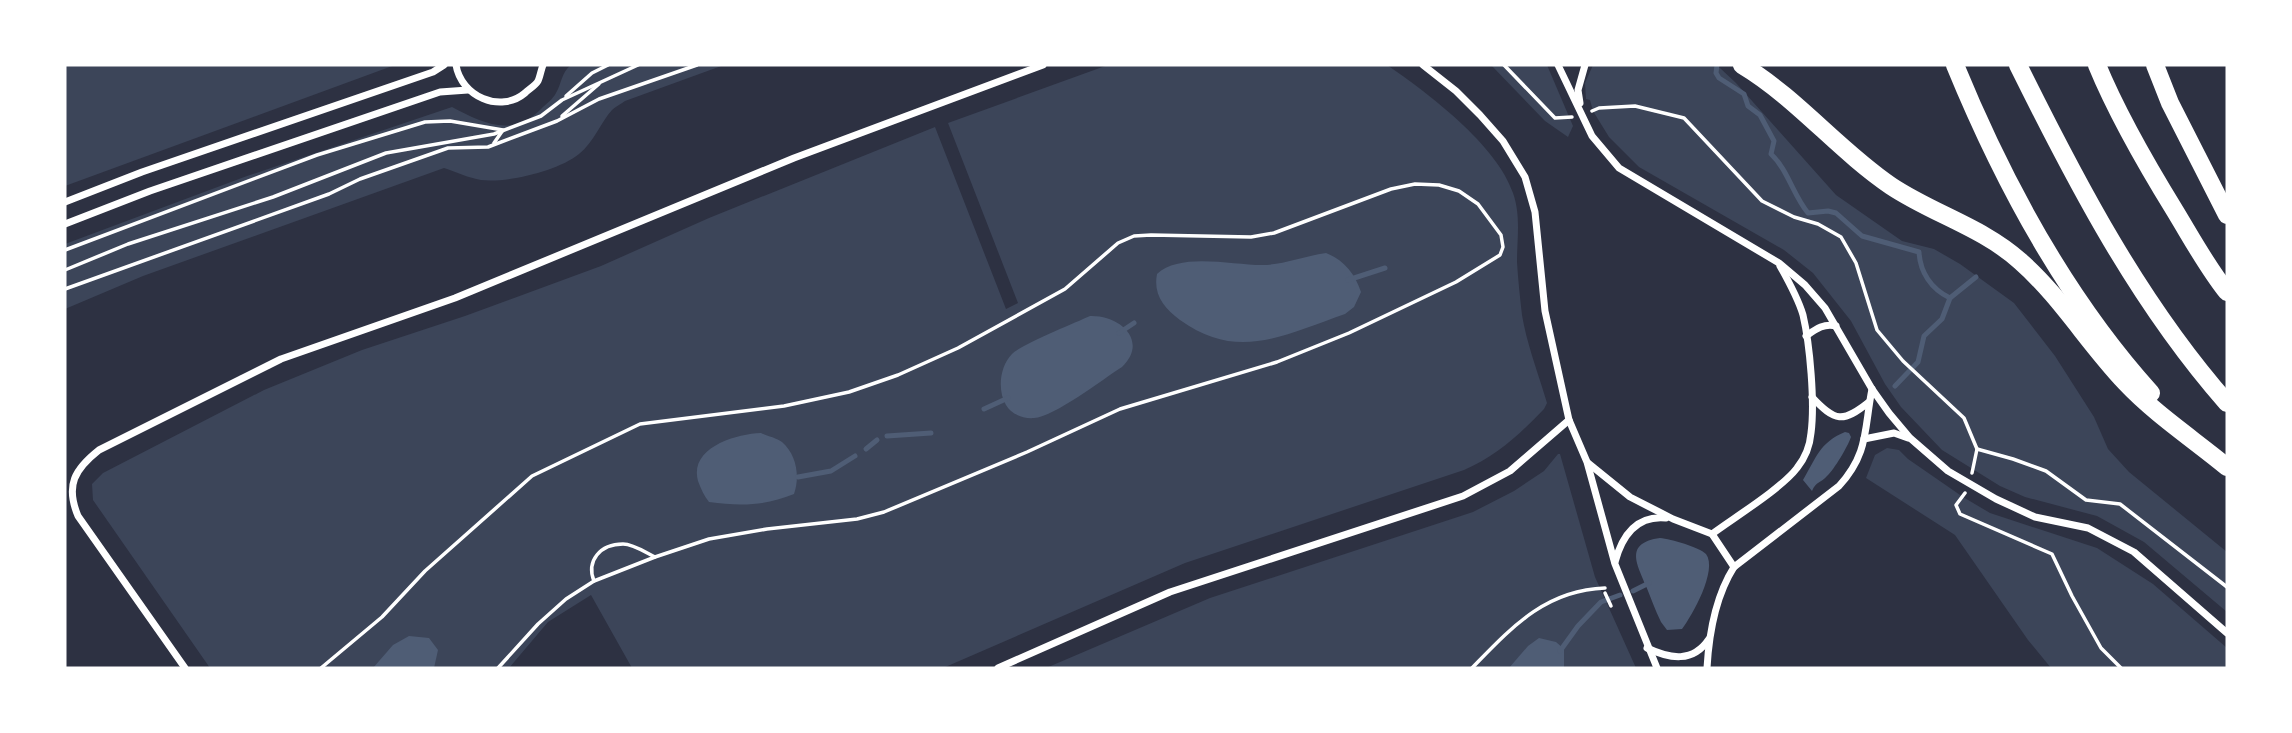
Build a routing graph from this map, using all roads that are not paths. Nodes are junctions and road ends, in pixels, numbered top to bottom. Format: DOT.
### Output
graph roads {
  1 [pos="443,65"];
  2 [pos="456,65"];
  3 [pos="543,65"];
  4 [pos="1043,65"];
  5 [pos="1423,65"];
  6 [pos="1558,65"];
  7 [pos="1585,65"];
  8 [pos="1742,65"];
  9 [pos="2018,65"];
  10 [pos="2097,65"];
  11 [pos="2155,65"];
  12 [pos="1955,66"];
  13 [pos="468,90"];
  14 [pos="1581,114"];
  15 [pos="65,202"];
  16 [pos="2227,215"];
  17 [pos="65,224"];
  18 [pos="1779,263"];
  19 [pos="2227,292"];
  20 [pos="1837,327"];
  21 [pos="1806,336"];
  22 [pos="1872,389"];
  23 [pos="1811,397"];
  24 [pos="1869,402"];
  25 [pos="2227,403"];
  26 [pos="1569,419"];
  27 [pos="1910,438"];
  28 [pos="1864,439"];
  29 [pos="2193,440"];
  30 [pos="1587,463"];
  31 [pos="2227,467"];
  32 [pos="1673,519"];
  33 [pos="1712,534"];
  34 [pos="1615,564"];
  35 [pos="1734,567"];
  36 [pos="2227,633"];
  37 [pos="1711,635"];
  38 [pos="1647,648"];
  39 [pos="185,668"];
  40 [pos="998,668"];
  41 [pos="1657,668"];
  42 [pos="1707,668"];
  1 -- 15 [label="street"];
  2 -- 13 [label="street"];
  3 -- 13 [label="street"];
  4 -- 39 [label="street"];
  5 -- 26 [label="street"];
  6 -- 14 [label="street"];
  7 -- 14 [label="street"];
  8 -- 29 [label="highway"];
  9 -- 25 [label="highway"];
  10 -- 19 [label="highway"];
  11 -- 16 [label="highway"];
  12 -- 29 [label="highway"];
  13 -- 17 [label="street"];
  14 -- 18 [label="street"];
  18 -- 20 [label="street"];
  18 -- 21 [label="street"];
  20 -- 21 [label="street"];
  20 -- 22 [label="street"];
  21 -- 23 [label="street"];
  22 -- 24 [label="street"];
  22 -- 27 [label="street"];
  23 -- 24 [label="street"];
  23 -- 33 [label="street"];
  24 -- 28 [label="street"];
  26 -- 30 [label="street"];
  26 -- 40 [label="street"];
  27 -- 28 [label="street"];
  27 -- 36 [label="street"];
  28 -- 35 [label="street"];
  29 -- 31 [label="highway"];
  30 -- 32 [label="street"];
  30 -- 34 [label="street"];
  32 -- 33 [label="street"];
  32 -- 34 [label="street"];
  33 -- 35 [label="street"];
  34 -- 38 [label="street"];
  35 -- 37 [label="street"];
  37 -- 38 [label="street"];
  37 -- 42 [label="street"];
  38 -- 41 [label="street"];
}
